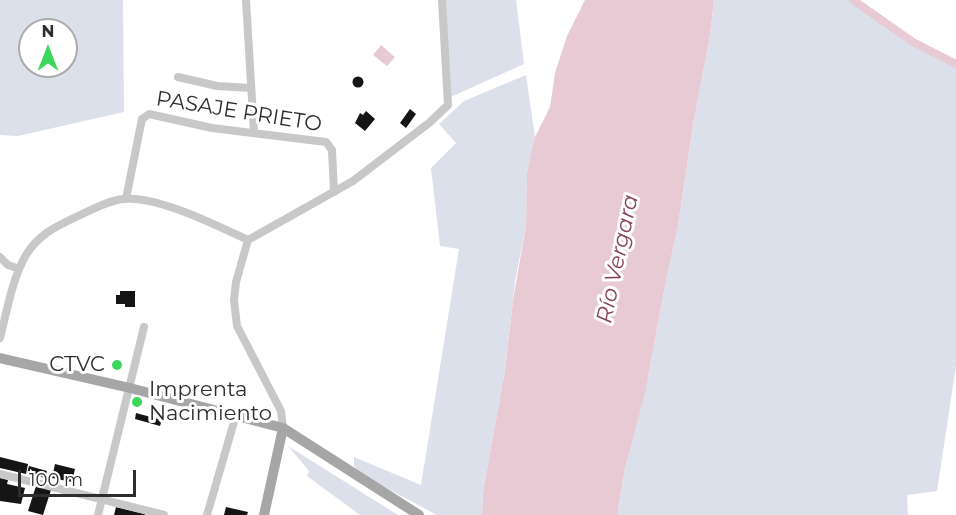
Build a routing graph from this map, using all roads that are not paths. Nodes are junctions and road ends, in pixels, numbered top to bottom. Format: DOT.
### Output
graph roads {
  1 [pos="246,0"];
  2 [pos="442,0"];
  3 [pos="178,77"];
  4 [pos="251,88"];
  5 [pos="254,133"];
  6 [pos="334,192"];
  7 [pos="126,199"];
  8 [pos="248,240"];
  9 [pos="0,257"];
  10 [pos="19,269"];
  11 [pos="144,327"];
  12 [pos="0,338"];
  13 [pos="0,358"];
  14 [pos="130,388"];
  15 [pos="236,415"];
  16 [pos="283,428"];
  17 [pos="0,474"];
  18 [pos="102,500"];
  19 [pos="98,515"];
  20 [pos="164,515"];
  21 [pos="207,515"];
  22 [pos="264,515"];
  23 [pos="419,515"];
  1 -- 4 [label="street"];
  2 -- 6 [label="street"];
  3 -- 4 [label="street"];
  4 -- 5 [label="street"];
  5 -- 6 [label="street, PASAJE PRIETO"];
  5 -- 7 [label="street, PASAJE PRIETO"];
  6 -- 8 [label="street"];
  7 -- 8 [label="street"];
  7 -- 10 [label="street"];
  8 -- 16 [label="street"];
  9 -- 10 [label="street"];
  10 -- 12 [label="street"];
  11 -- 14 [label="street"];
  13 -- 14 [label="main road"];
  14 -- 15 [label="main road"];
  14 -- 18 [label="street"];
  15 -- 16 [label="main road"];
  15 -- 21 [label="street"];
  16 -- 22 [label="main road"];
  16 -- 23 [label="main road"];
  17 -- 18 [label="street"];
  18 -- 19 [label="street"];
  18 -- 20 [label="street"];
}
